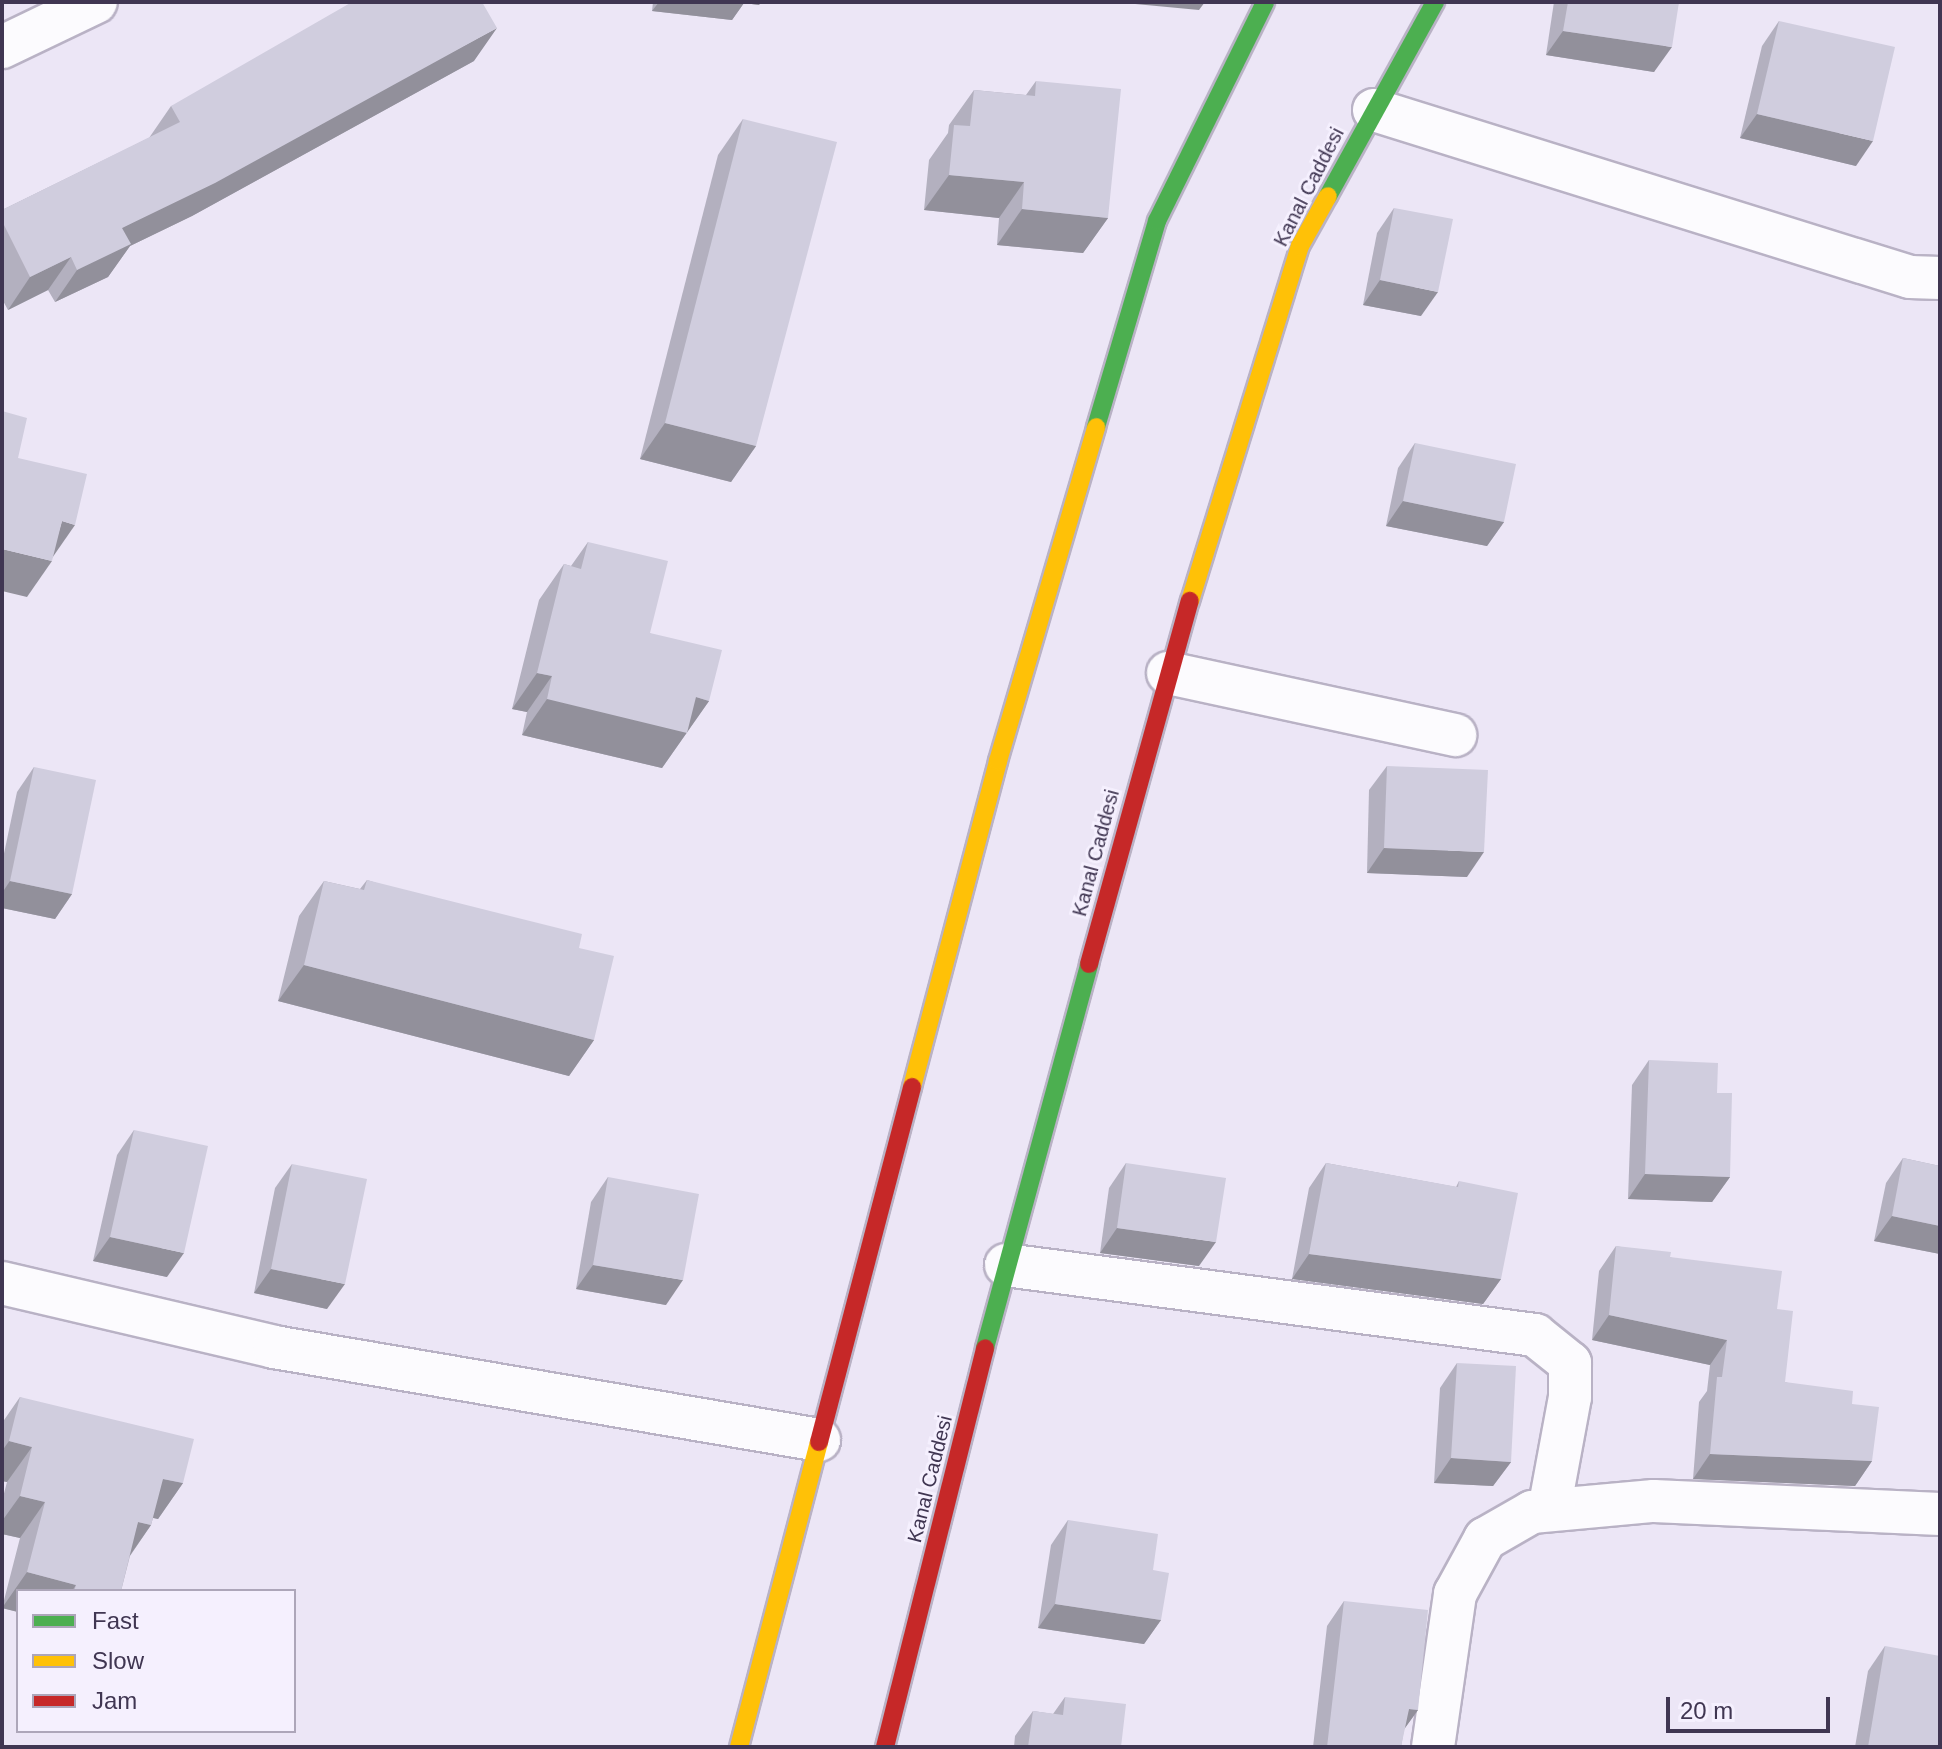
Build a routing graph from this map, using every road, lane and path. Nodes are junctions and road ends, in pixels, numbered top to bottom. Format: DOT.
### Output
graph roads {
  1 [pos="96,2"];
  2 [pos="1265,2"];
  3 [pos="1435,2"];
  4 [pos="2,47"];
  5 [pos="1374,110"];
  6 [pos="1940,278"];
  7 [pos="1168,673"];
  8 [pos="1455,735"];
  9 [pos="1006,1265"];
  10 [pos="2,1283"];
  11 [pos="819,1440"];
  12 [pos="1549,1510"];
  13 [pos="1940,1514"];
  14 [pos="739,1747"];
  15 [pos="885,1747"];
  16 [pos="1433,1747"];
  1 -- 4 [label="street"];
  2 -- 11 [label="main road"];
  3 -- 5 [label="main road, Kanal Caddesi"];
  5 -- 6 [label="street"];
  5 -- 7 [label="main road, Kanal Caddesi"];
  7 -- 8 [label="street"];
  7 -- 9 [label="main road, Kanal Caddesi"];
  9 -- 12 [label="street"];
  9 -- 15 [label="main road, Kanal Caddesi"];
  10 -- 11 [label="street"];
  11 -- 14 [label="main road"];
  12 -- 13 [label="street"];
  12 -- 16 [label="street"];
}
